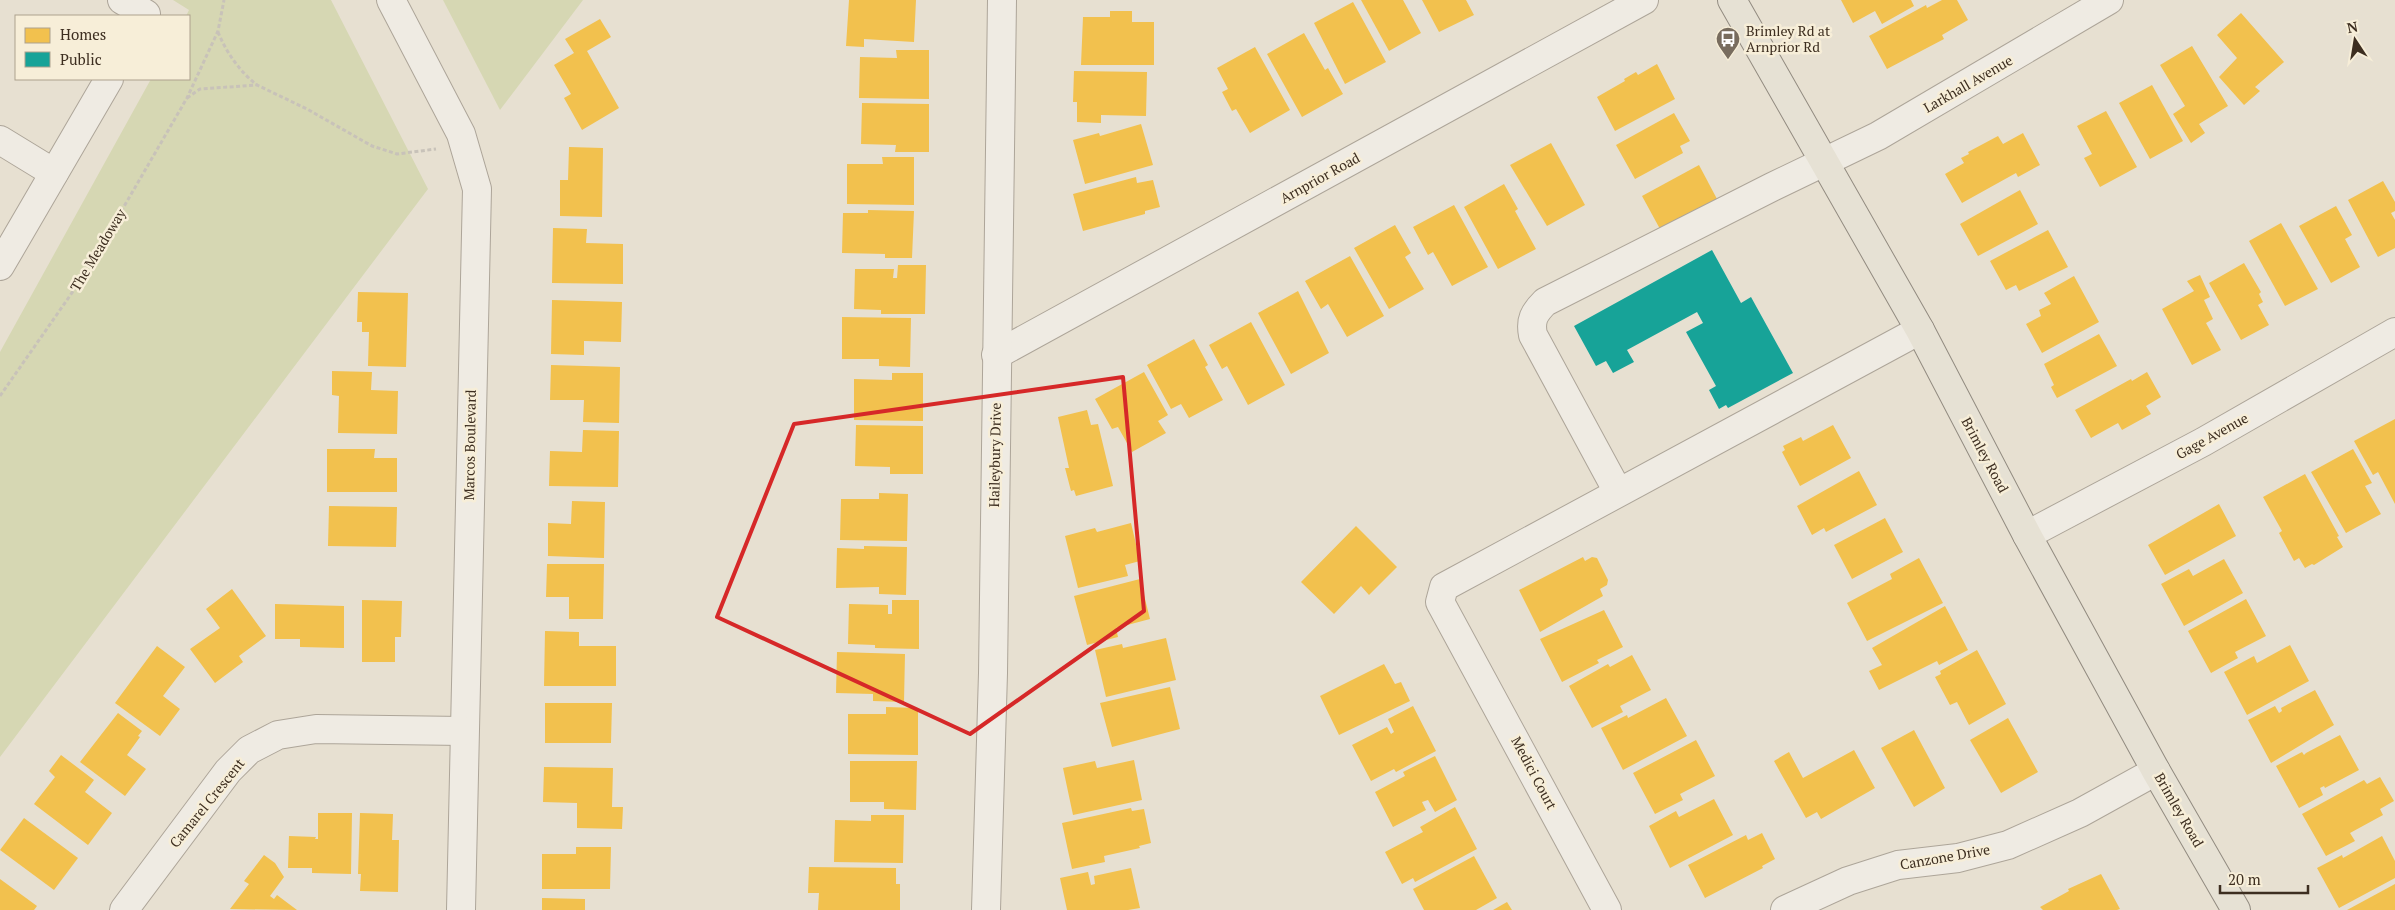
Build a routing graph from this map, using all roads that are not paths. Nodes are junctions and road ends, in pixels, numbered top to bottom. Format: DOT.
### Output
graph roads {
  1 [pos="122,0"];
  2 [pos="392,0"];
  3 [pos="1002,0"];
  4 [pos="1644,0"];
  5 [pos="1732,0"];
  6 [pos="2109,0"];
  7 [pos="146,15"];
  8 [pos="108,80"];
  9 [pos="0,140"];
  10 [pos="1823,164"];
  11 [pos="54,173"];
  12 [pos="0,266"];
  13 [pos="1920,330"];
  14 [pos="2395,332"];
  15 [pos="996,355"];
  16 [pos="1618,492"];
  17 [pos="2027,535"];
  18 [pos="463,731"];
  19 [pos="2156,771"];
  20 [pos="124,910"];
  21 [pos="461,910"];
  22 [pos="986,910"];
  23 [pos="1607,910"];
  24 [pos="1785,910"];
  25 [pos="2236,910"];
  1 -- 7 [label="street"];
  2 -- 18 [label="street, Marcos Boulevard"];
  3 -- 15 [label="street, Haileybury Drive"];
  4 -- 15 [label="street, Arnprior Road"];
  5 -- 10 [label="main road, Brimley Road"];
  6 -- 10 [label="street, Larkhall Avenue"];
  8 -- 11 [label="street"];
  9 -- 11 [label="street"];
  10 -- 13 [label="main road, Brimley Road"];
  10 -- 16 [label="street, Larkhall Avenue"];
  11 -- 12 [label="street"];
  13 -- 16 [label="street, Medici Court"];
  13 -- 17 [label="main road, Brimley Road"];
  14 -- 17 [label="street, Gage Avenue"];
  15 -- 22 [label="street, Haileybury Drive"];
  16 -- 23 [label="street, Medici Court"];
  17 -- 19 [label="main road, Brimley Road"];
  18 -- 20 [label="street, Camarel Crescent"];
  18 -- 21 [label="street, Marcos Boulevard"];
  19 -- 24 [label="street, Canzone Drive"];
  19 -- 25 [label="main road, Brimley Road"];
}
